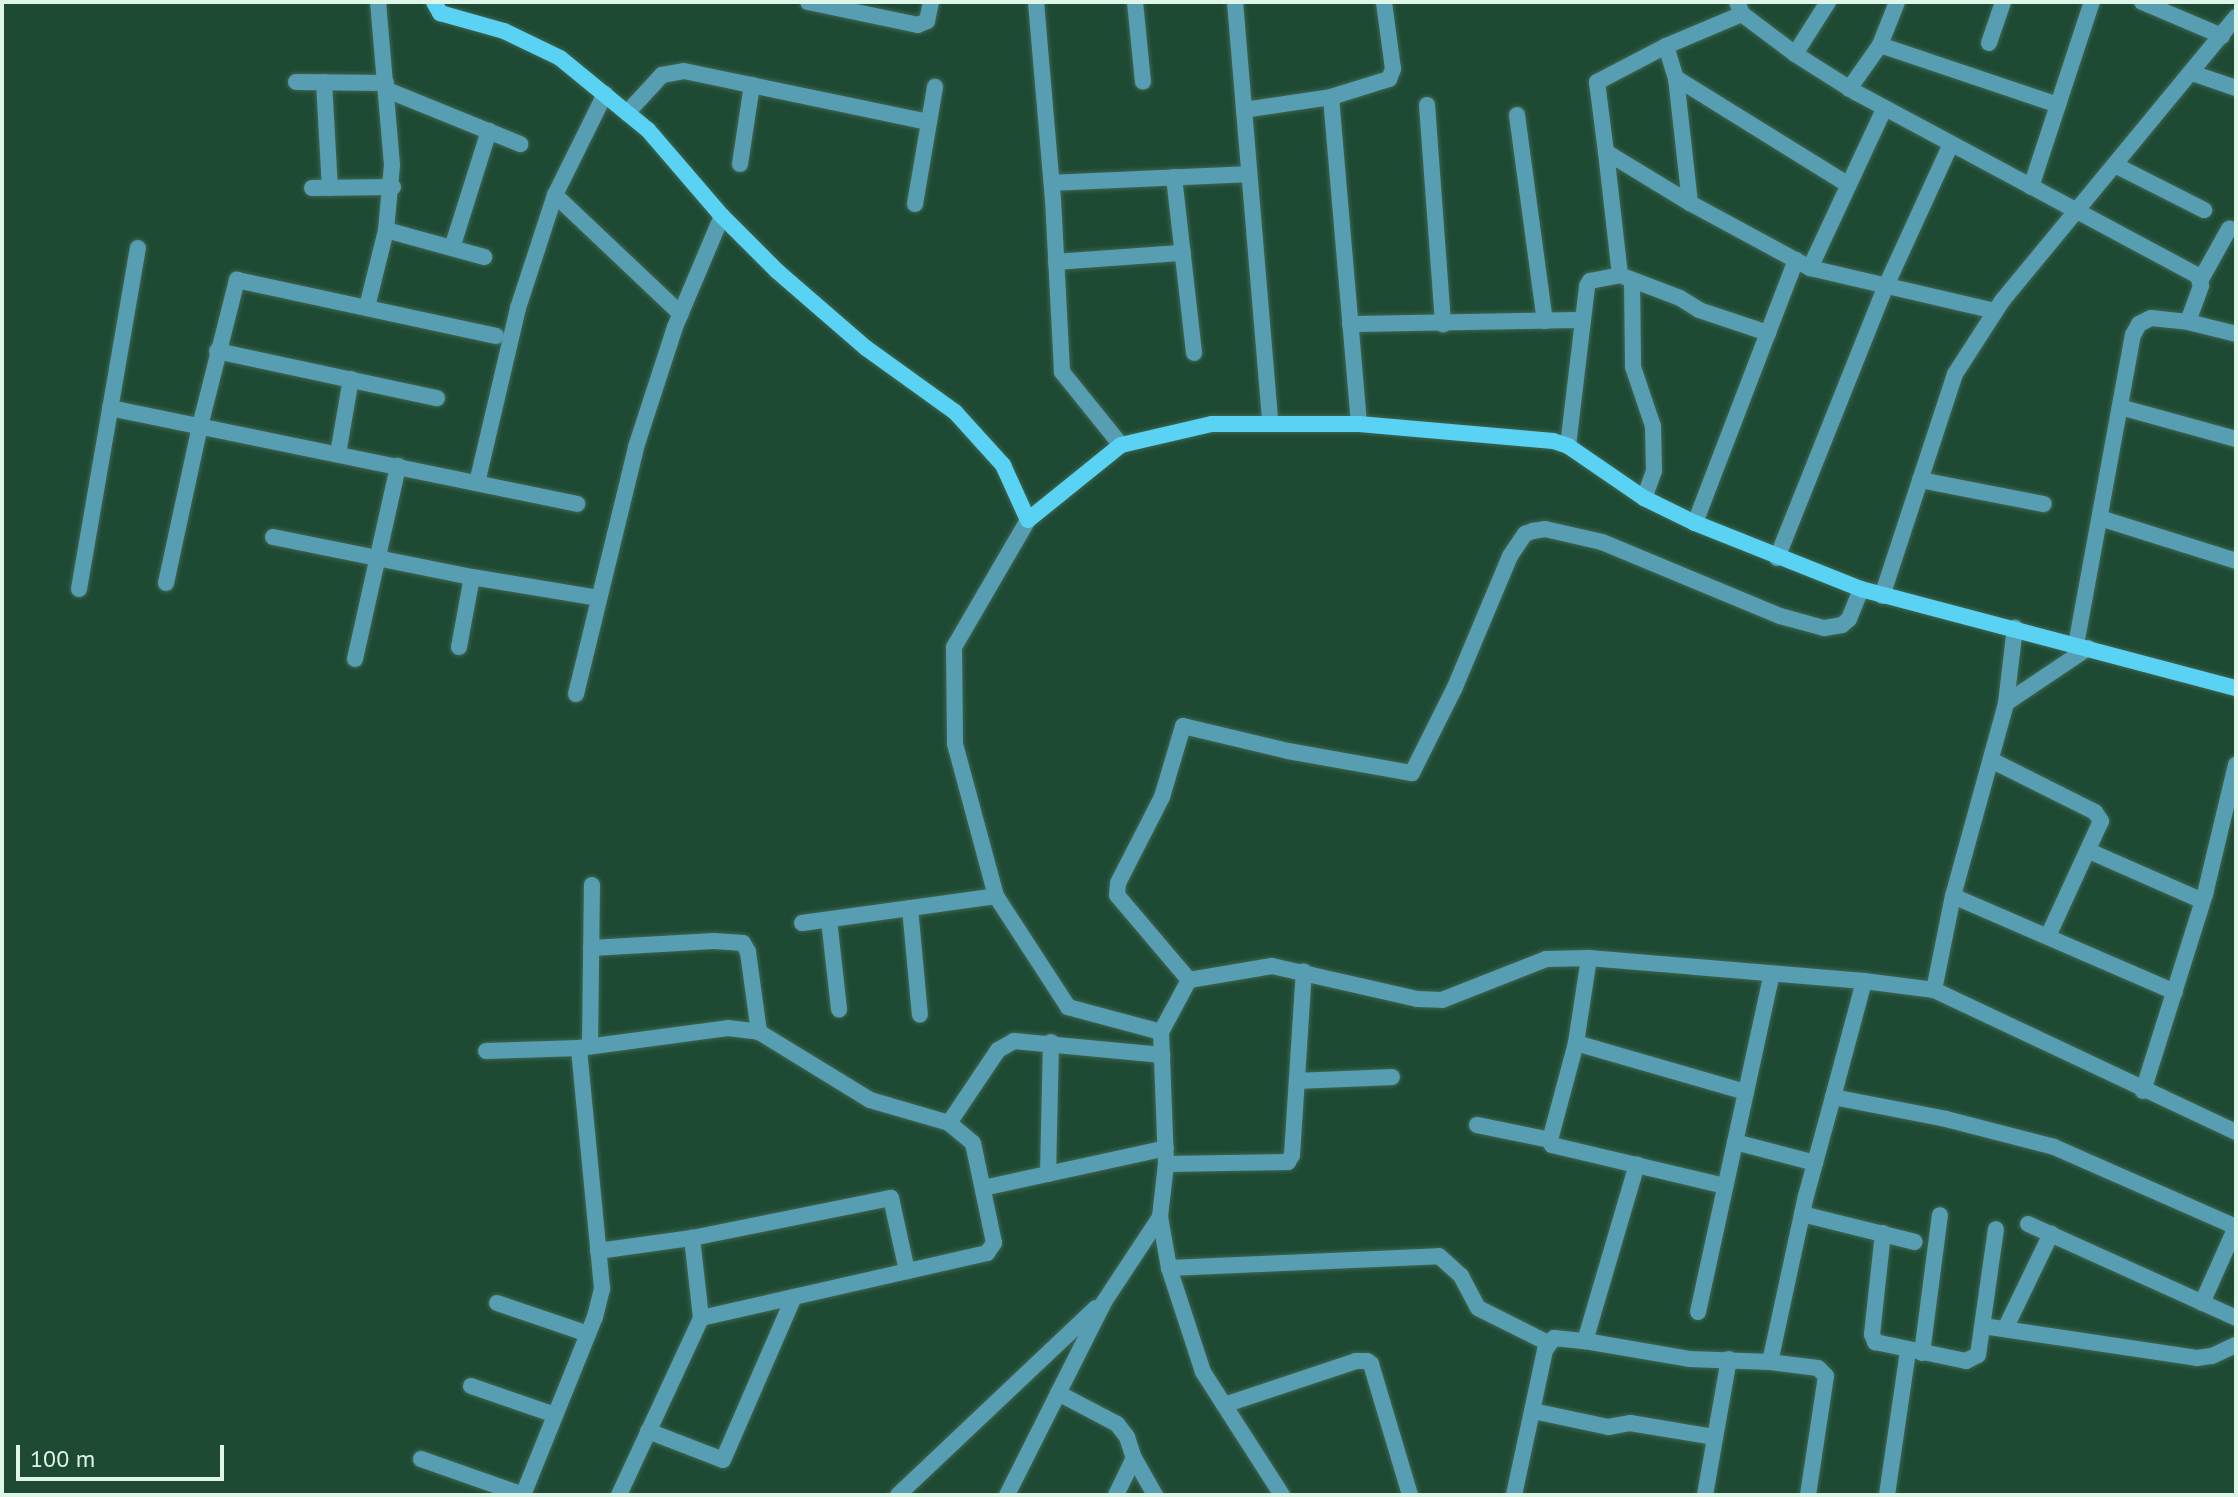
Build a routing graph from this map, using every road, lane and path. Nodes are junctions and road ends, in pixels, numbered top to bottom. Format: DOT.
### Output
graph roads {
  1 [pos="378,2"];
  2 [pos="434,2"];
  3 [pos="808,2"];
  4 [pos="931,2"];
  5 [pos="1036,2"];
  6 [pos="1135,2"];
  7 [pos="1235,2"];
  8 [pos="1384,2"];
  9 [pos="1828,2"];
  10 [pos="1897,2"];
  11 [pos="2003,2"];
  12 [pos="2092,2"];
  13 [pos="2142,2"];
  14 [pos="1740,8"];
  15 [pos="2236,17"];
  16 [pos="2222,36"];
  17 [pos="1989,43"];
  18 [pos="1880,45"];
  19 [pos="1666,46"];
  20 [pos="1795,54"];
  21 [pos="2192,73"];
  22 [pos="1676,78"];
  23 [pos="296,82"];
  24 [pos="324,82"];
  25 [pos="1143,82"];
  26 [pos="752,85"];
  27 [pos="387,86"];
  28 [pos="935,87"];
  29 [pos="2236,88"];
  30 [pos="1849,89"];
  31 [pos="605,94"];
  32 [pos="1331,97"];
  33 [pos="1427,105"];
  34 [pos="2058,105"];
  35 [pos="1884,109"];
  36 [pos="1244,110"];
  37 [pos="627,113"];
  38 [pos="1517,115"];
  39 [pos="929,122"];
  40 [pos="489,131"];
  41 [pos="520,144"];
  42 [pos="1951,144"];
  43 [pos="1606,152"];
  44 [pos="740,164"];
  45 [pos="2115,165"];
  46 [pos="1249,174"];
  47 [pos="1174,177"];
  48 [pos="1052,183"];
  49 [pos="1847,184"];
  50 [pos="392,187"];
  51 [pos="2031,187"];
  52 [pos="312,188"];
  53 [pos="330,188"];
  54 [pos="555,195"];
  55 [pos="1690,203"];
  56 [pos="915,204"];
  57 [pos="2204,210"];
  58 [pos="2076,211"];
  59 [pos="722,216"];
  60 [pos="2229,229"];
  61 [pos="386,230"];
  62 [pos="138,248"];
  63 [pos="452,248"];
  64 [pos="1183,253"];
  65 [pos="484,257"];
  66 [pos="1056,262"];
  67 [pos="1803,264"];
  68 [pos="1626,277"];
  69 [pos="2200,281"];
  70 [pos="1885,288"];
  71 [pos="367,307"];
  72 [pos="1995,311"];
  73 [pos="681,314"];
  74 [pos="1583,320"];
  75 [pos="1545,321"];
  76 [pos="2188,322"];
  77 [pos="1350,324"];
  78 [pos="1443,324"];
  79 [pos="1768,333"];
  80 [pos="2236,334"];
  81 [pos="496,336"];
  82 [pos="217,351"];
  83 [pos="1194,353"];
  84 [pos="351,379"];
  85 [pos="437,398"];
  86 [pos="2120,407"];
  87 [pos="110,408"];
  88 [pos="1270,422"];
  89 [pos="1359,424"];
  90 [pos="200,426"];
  91 [pos="2236,439"];
  92 [pos="1121,445"];
  93 [pos="1568,446"];
  94 [pos="338,454"];
  95 [pos="398,466"];
  96 [pos="1920,480"];
  97 [pos="477,483"];
  98 [pos="1644,498"];
  99 [pos="577,504"];
  100 [pos="2044,504"];
  101 [pos="2100,518"];
  102 [pos="1028,520"];
  103 [pos="1695,523"];
  104 [pos="273,537"];
  105 [pos="1777,558"];
  106 [pos="378,559"];
  107 [pos="2236,561"];
  108 [pos="472,577"];
  109 [pos="166,583"];
  110 [pos="79,589"];
  111 [pos="1861,589"];
  112 [pos="1882,596"];
  113 [pos="599,598"];
  114 [pos="2015,628"];
  115 [pos="2082,646"];
  116 [pos="459,647"];
  117 [pos="355,659"];
  118 [pos="2236,688"];
  119 [pos="576,694"];
  120 [pos="2006,703"];
  121 [pos="1991,760"];
  122 [pos="2236,765"];
  123 [pos="2089,851"];
  124 [pos="592,885"];
  125 [pos="996,896"];
  126 [pos="1953,896"];
  127 [pos="2203,901"];
  128 [pos="910,908"];
  129 [pos="829,920"];
  130 [pos="802,923"];
  131 [pos="2048,936"];
  132 [pos="591,948"];
  133 [pos="1589,958"];
  134 [pos="1304,971"];
  135 [pos="1772,974"];
  136 [pos="1189,980"];
  137 [pos="1864,981"];
  138 [pos="1934,990"];
  139 [pos="2175,992"];
  140 [pos="839,1009"];
  141 [pos="920,1015"];
  142 [pos="759,1032"];
  143 [pos="1161,1032"];
  144 [pos="1051,1042"];
  145 [pos="1576,1043"];
  146 [pos="585,1047"];
  147 [pos="486,1051"];
  148 [pos="1162,1055"];
  149 [pos="1392,1077"];
  150 [pos="1297,1081"];
  151 [pos="2143,1091"];
  152 [pos="1746,1092"];
  153 [pos="1833,1097"];
  154 [pos="949,1123"];
  155 [pos="1477,1125"];
  156 [pos="2236,1132"];
  157 [pos="1550,1140"];
  158 [pos="1735,1142"];
  159 [pos="1166,1156"];
  160 [pos="1815,1163"];
  161 [pos="1637,1164"];
  162 [pos="1048,1174"];
  163 [pos="1725,1186"];
  164 [pos="983,1188"];
  165 [pos="1802,1214"];
  166 [pos="1940,1215"];
  167 [pos="1160,1217"];
  168 [pos="2028,1224"];
  169 [pos="2236,1227"];
  170 [pos="1996,1229"];
  171 [pos="1883,1233"];
  172 [pos="2051,1234"];
  173 [pos="692,1238"];
  174 [pos="1915,1242"];
  175 [pos="598,1251"];
  176 [pos="1169,1268"];
  177 [pos="907,1271"];
  178 [pos="794,1297"];
  179 [pos="1104,1302"];
  180 [pos="497,1303"];
  181 [pos="2202,1303"];
  182 [pos="1698,1312"];
  183 [pos="701,1318"];
  184 [pos="2236,1318"];
  185 [pos="1983,1326"];
  186 [pos="2005,1329"];
  187 [pos="588,1334"];
  188 [pos="1585,1341"];
  189 [pos="1548,1343"];
  190 [pos="2236,1345"];
  191 [pos="1915,1352"];
  192 [pos="1729,1359"];
  193 [pos="1770,1362"];
  194 [pos="471,1386"];
  195 [pos="1058,1393"];
  196 [pos="1224,1405"];
  197 [pos="1533,1411"];
  198 [pos="555,1415"];
  199 [pos="648,1431"];
  200 [pos="1715,1437"];
  201 [pos="1134,1458"];
  202 [pos="421,1459"];
  203 [pos="523,1495"];
  204 [pos="619,1495"];
  205 [pos="898,1495"];
  206 [pos="1007,1495"];
  207 [pos="1116,1495"];
  208 [pos="1155,1495"];
  209 [pos="1282,1495"];
  210 [pos="1410,1495"];
  211 [pos="1514,1495"];
  212 [pos="1705,1495"];
  213 [pos="1808,1495"];
  214 [pos="1887,1495"];
  1 -- 27 [label="street"];
  2 -- 31 [label="main road"];
  3 -- 4 [label="street"];
  5 -- 48 [label="street"];
  6 -- 25 [label="street"];
  7 -- 36 [label="street"];
  8 -- 32 [label="street"];
  9 -- 20 [label="street"];
  10 -- 18 [label="street"];
  11 -- 17 [label="street"];
  12 -- 34 [label="street"];
  13 -- 16 [label="street"];
  14 -- 19 [label="street"];
  14 -- 20 [label="street"];
  15 -- 16 [label="street"];
  16 -- 21 [label="street"];
  18 -- 30 [label="street"];
  18 -- 34 [label="street"];
  19 -- 22 [label="street"];
  19 -- 43 [label="street"];
  20 -- 30 [label="street"];
  21 -- 29 [label="street"];
  21 -- 45 [label="street"];
  22 -- 49 [label="street"];
  22 -- 55 [label="street"];
  23 -- 24 [label="street"];
  24 -- 27 [label="street"];
  24 -- 53 [label="street"];
  26 -- 37 [label="street"];
  26 -- 39 [label="street"];
  26 -- 44 [label="street"];
  27 -- 40 [label="street"];
  27 -- 50 [label="street"];
  28 -- 39 [label="street"];
  30 -- 35 [label="street"];
  31 -- 37 [label="main road"];
  31 -- 54 [label="street"];
  32 -- 36 [label="street"];
  32 -- 77 [label="street"];
  33 -- 78 [label="street"];
  34 -- 51 [label="street"];
  35 -- 42 [label="street"];
  35 -- 49 [label="street"];
  36 -- 46 [label="street"];
  37 -- 59 [label="main road"];
  38 -- 75 [label="street"];
  39 -- 56 [label="street"];
  40 -- 41 [label="street"];
  40 -- 63 [label="street"];
  42 -- 51 [label="street"];
  42 -- 70 [label="street"];
  43 -- 55 [label="street"];
  43 -- 68 [label="street"];
  45 -- 57 [label="street"];
  45 -- 58 [label="street"];
  46 -- 47 [label="street"];
  46 -- 88 [label="street"];
  47 -- 48 [label="street"];
  47 -- 64 [label="street"];
  48 -- 66 [label="street"];
  49 -- 67 [label="street"];
  50 -- 53 [label="street"];
  50 -- 61 [label="street"];
  51 -- 58 [label="street"];
  52 -- 53 [label="street"];
  54 -- 73 [label="street"];
  54 -- 97 [label="street"];
  55 -- 67 [label="street"];
  58 -- 69 [label="street"];
  58 -- 72 [label="street"];
  59 -- 73 [label="street"];
  59 -- 102 [label="main road"];
  60 -- 69 [label="street"];
  61 -- 63 [label="street"];
  61 -- 71 [label="street"];
  62 -- 87 [label="street"];
  63 -- 65 [label="street"];
  64 -- 66 [label="street"];
  64 -- 83 [label="street"];
  66 -- 92 [label="street"];
  67 -- 70 [label="street"];
  67 -- 79 [label="street"];
  68 -- 74 [label="street"];
  68 -- 79 [label="street"];
  68 -- 98 [label="street"];
  69 -- 76 [label="street"];
  70 -- 72 [label="street"];
  70 -- 105 [label="street"];
  71 -- 81 [label="street"];
  71 -- 82 [label="street"];
  72 -- 96 [label="street"];
  73 -- 113 [label="street"];
  74 -- 75 [label="street"];
  74 -- 93 [label="street"];
  75 -- 78 [label="street"];
  76 -- 80 [label="street"];
  76 -- 86 [label="street"];
  77 -- 78 [label="street"];
  77 -- 89 [label="street"];
  79 -- 103 [label="street"];
  82 -- 84 [label="street"];
  82 -- 90 [label="street"];
  84 -- 85 [label="street"];
  84 -- 94 [label="street"];
  86 -- 91 [label="street"];
  86 -- 101 [label="street"];
  87 -- 90 [label="street"];
  87 -- 110 [label="street"];
  88 -- 89 [label="main road"];
  88 -- 92 [label="main road"];
  89 -- 93 [label="main road"];
  90 -- 94 [label="street"];
  90 -- 109 [label="street"];
  92 -- 102 [label="main road"];
  93 -- 98 [label="main road"];
  94 -- 95 [label="street"];
  95 -- 97 [label="street"];
  95 -- 106 [label="street"];
  96 -- 100 [label="street"];
  96 -- 112 [label="street"];
  97 -- 99 [label="street"];
  98 -- 103 [label="main road"];
  101 -- 107 [label="street"];
  101 -- 115 [label="street"];
  102 -- 125 [label="street"];
  103 -- 105 [label="main road"];
  104 -- 106 [label="street"];
  105 -- 111 [label="main road"];
  106 -- 108 [label="street"];
  106 -- 117 [label="street"];
  108 -- 113 [label="street"];
  108 -- 116 [label="street"];
  111 -- 112 [label="main road"];
  111 -- 136 [label="street"];
  112 -- 114 [label="main road"];
  113 -- 119 [label="street"];
  114 -- 115 [label="main road"];
  114 -- 120 [label="street"];
  115 -- 118 [label="main road"];
  115 -- 120 [label="street"];
  120 -- 121 [label="street"];
  121 -- 123 [label="street"];
  121 -- 126 [label="street"];
  122 -- 127 [label="street"];
  123 -- 127 [label="street"];
  123 -- 131 [label="street"];
  124 -- 132 [label="street"];
  125 -- 128 [label="street"];
  125 -- 143 [label="street"];
  126 -- 131 [label="street"];
  126 -- 138 [label="street"];
  127 -- 139 [label="street"];
  128 -- 129 [label="street"];
  128 -- 141 [label="street"];
  129 -- 130 [label="street"];
  129 -- 140 [label="street"];
  131 -- 139 [label="street"];
  132 -- 142 [label="street"];
  132 -- 146 [label="street"];
  133 -- 134 [label="street"];
  133 -- 135 [label="street"];
  133 -- 145 [label="street"];
  134 -- 136 [label="street"];
  134 -- 150 [label="street"];
  135 -- 137 [label="street"];
  135 -- 152 [label="street"];
  136 -- 143 [label="street"];
  137 -- 138 [label="street"];
  137 -- 153 [label="street"];
  138 -- 151 [label="street"];
  139 -- 151 [label="street"];
  142 -- 146 [label="street"];
  142 -- 154 [label="street"];
  143 -- 148 [label="street"];
  144 -- 148 [label="street"];
  144 -- 154 [label="street"];
  144 -- 162 [label="street"];
  145 -- 152 [label="street"];
  145 -- 157 [label="street"];
  146 -- 147 [label="street"];
  146 -- 175 [label="street"];
  148 -- 159 [label="street"];
  149 -- 150 [label="street"];
  150 -- 159 [label="street"];
  151 -- 156 [label="street"];
  152 -- 158 [label="street"];
  153 -- 160 [label="street"];
  153 -- 169 [label="street"];
  154 -- 164 [label="street"];
  155 -- 157 [label="street"];
  157 -- 161 [label="street"];
  158 -- 160 [label="street"];
  158 -- 163 [label="street"];
  159 -- 162 [label="street"];
  159 -- 167 [label="street"];
  160 -- 165 [label="street"];
  161 -- 163 [label="street"];
  161 -- 188 [label="street"];
  162 -- 164 [label="street"];
  163 -- 182 [label="street"];
  164 -- 177 [label="street"];
  165 -- 171 [label="street"];
  165 -- 193 [label="street"];
  166 -- 191 [label="street"];
  167 -- 176 [label="street"];
  167 -- 179 [label="street"];
  168 -- 172 [label="street"];
  169 -- 181 [label="street"];
  170 -- 185 [label="street"];
  171 -- 174 [label="street"];
  171 -- 191 [label="street"];
  172 -- 181 [label="street"];
  172 -- 186 [label="street"];
  173 -- 175 [label="street"];
  173 -- 177 [label="street"];
  173 -- 183 [label="street"];
  175 -- 187 [label="street"];
  176 -- 189 [label="street"];
  176 -- 196 [label="street"];
  177 -- 178 [label="street"];
  178 -- 183 [label="street"];
  178 -- 199 [label="street"];
  179 -- 195 [label="street"];
  179 -- 205 [label="street"];
  180 -- 187 [label="street"];
  181 -- 184 [label="street"];
  183 -- 199 [label="street"];
  185 -- 186 [label="street"];
  185 -- 191 [label="street"];
  186 -- 190 [label="street"];
  187 -- 198 [label="street"];
  188 -- 189 [label="street"];
  188 -- 192 [label="street"];
  189 -- 197 [label="street"];
  191 -- 214 [label="street"];
  192 -- 193 [label="street"];
  192 -- 200 [label="street"];
  193 -- 213 [label="street"];
  194 -- 198 [label="street"];
  195 -- 201 [label="street"];
  195 -- 206 [label="street"];
  196 -- 209 [label="street"];
  196 -- 210 [label="street"];
  197 -- 200 [label="street"];
  197 -- 211 [label="street"];
  198 -- 203 [label="street"];
  199 -- 204 [label="street"];
  200 -- 212 [label="street"];
  201 -- 207 [label="street"];
  201 -- 208 [label="street"];
  202 -- 203 [label="street"];
}
